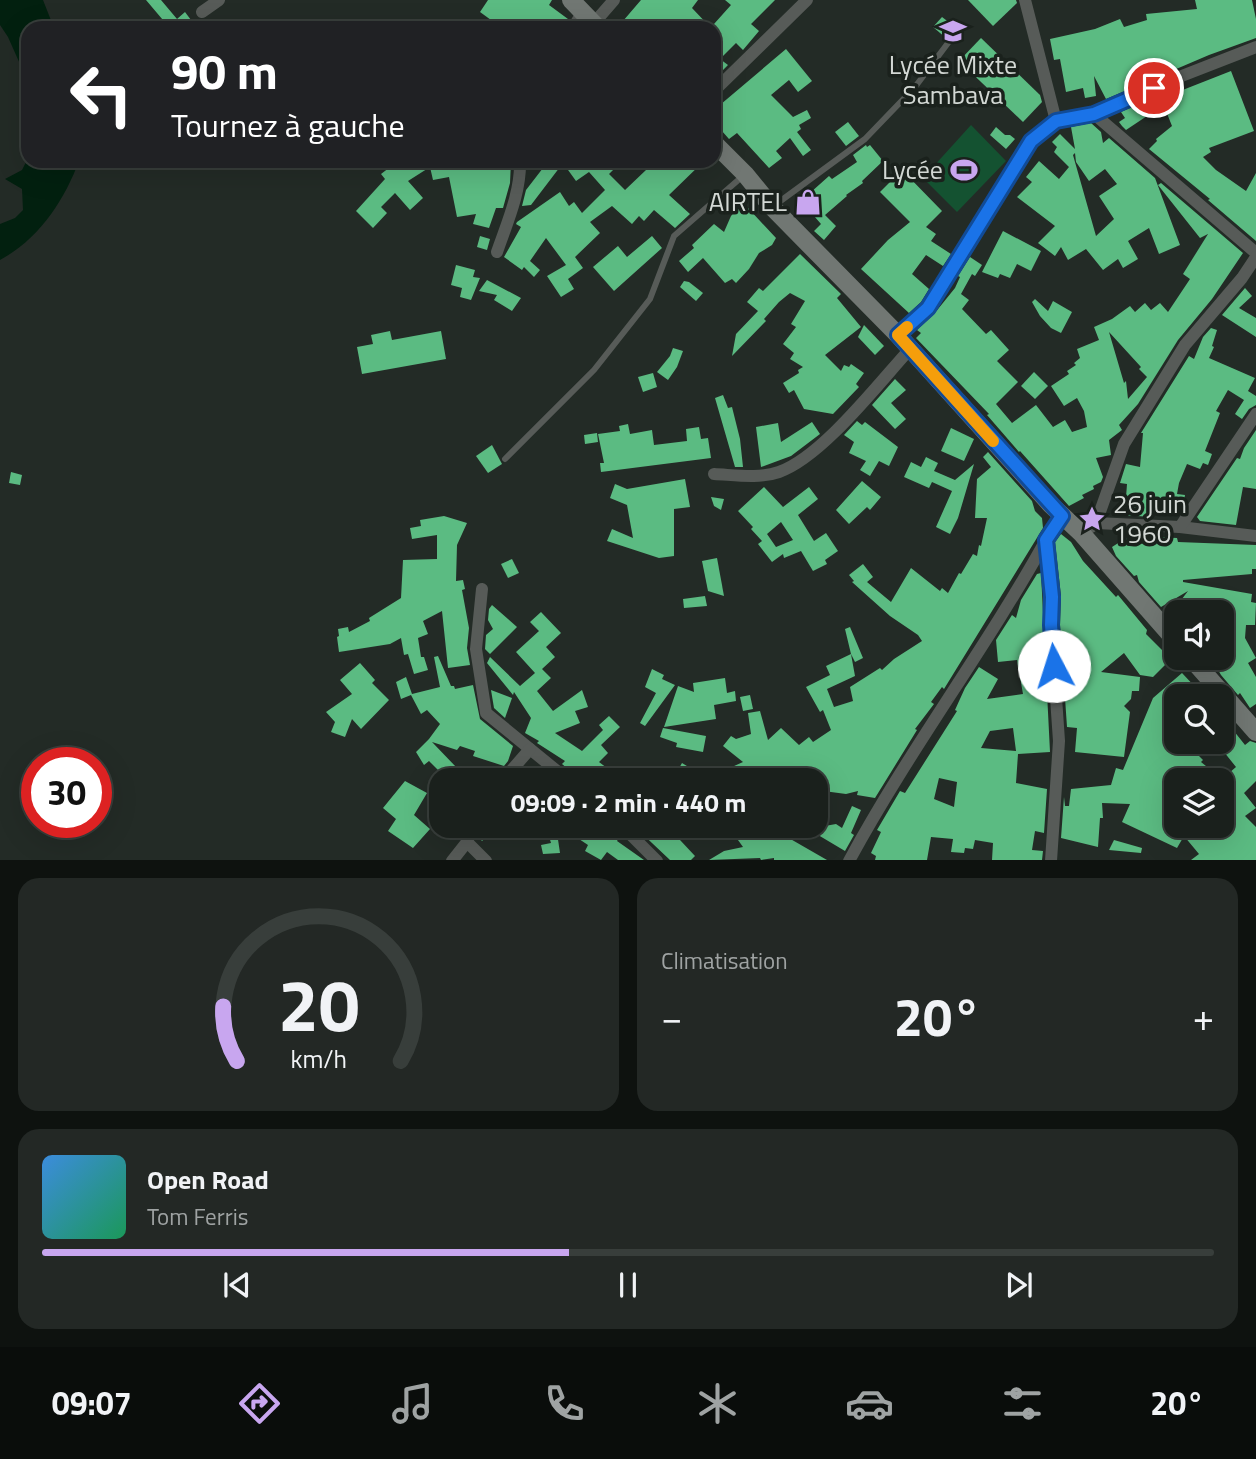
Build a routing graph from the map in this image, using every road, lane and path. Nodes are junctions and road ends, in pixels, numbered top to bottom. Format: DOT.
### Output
graph roads {
  1 [pos="219,0"];
  2 [pos="614,0"];
  3 [pos="807,0"];
  4 [pos="1025,0"];
  5 [pos="202,12"];
  6 [pos="584,18"];
  7 [pos="948,43"];
  8 [pos="1256,47"];
  9 [pos="721,84"];
  10 [pos="1094,114"];
  11 [pos="1056,121"];
  12 [pos="721,150"];
  13 [pos="520,168"];
  14 [pos="745,174"];
  15 [pos="772,206"];
  16 [pos="497,252"];
  17 [pos="1256,255"];
  18 [pos="904,342"];
  19 [pos="1256,414"];
  20 [pos="505,458"];
  21 [pos="714,474"];
  22 [pos="1062,516"];
  23 [pos="1180,527"];
  24 [pos="1089,528"];
  25 [pos="1256,536"];
  26 [pos="1046,540"];
  27 [pos="482,589"];
  28 [pos="1164,625"];
  29 [pos="1202,670"];
  30 [pos="1256,732"];
  31 [pos="530,749"];
  32 [pos="513,768"];
  33 [pos="553,768"];
  34 [pos="468,838"];
  35 [pos="634,838"];
  36 [pos="467,842"];
  37 [pos="452,860"];
  38 [pos="486,860"];
  39 [pos="657,860"];
  40 [pos="849,860"];
  41 [pos="1051,860"];
  1 -- 5 [label="street"];
  2 -- 6 [label="street"];
  3 -- 9 [label="street"];
  4 -- 11 [label="street"];
  7 -- 15 [label="lane"];
  8 -- 10 [label="street"];
  10 -- 11 [label="street"];
  10 -- 17 [label="street"];
  11 -- 18 [label="street"];
  12 -- 14 [label="main road"];
  13 -- 16 [label="street"];
  14 -- 15 [label="main road"];
  14 -- 20 [label="lane"];
  15 -- 18 [label="main road"];
  17 -- 24 [label="street"];
  18 -- 21 [label="street"];
  18 -- 22 [label="main road"];
  19 -- 23 [label="street"];
  22 -- 24 [label="main road"];
  22 -- 26 [label="street"];
  23 -- 24 [label="street"];
  23 -- 25 [label="street"];
  24 -- 28 [label="main road"];
  26 -- 40 [label="street"];
  26 -- 41 [label="street"];
  27 -- 31 [label="street"];
  29 -- 30 [label="main road"];
  31 -- 32 [label="street"];
  31 -- 33 [label="street"];
  34 -- 36 [label="street"];
  35 -- 39 [label="street"];
  36 -- 37 [label="street"];
  36 -- 38 [label="street"];
}
